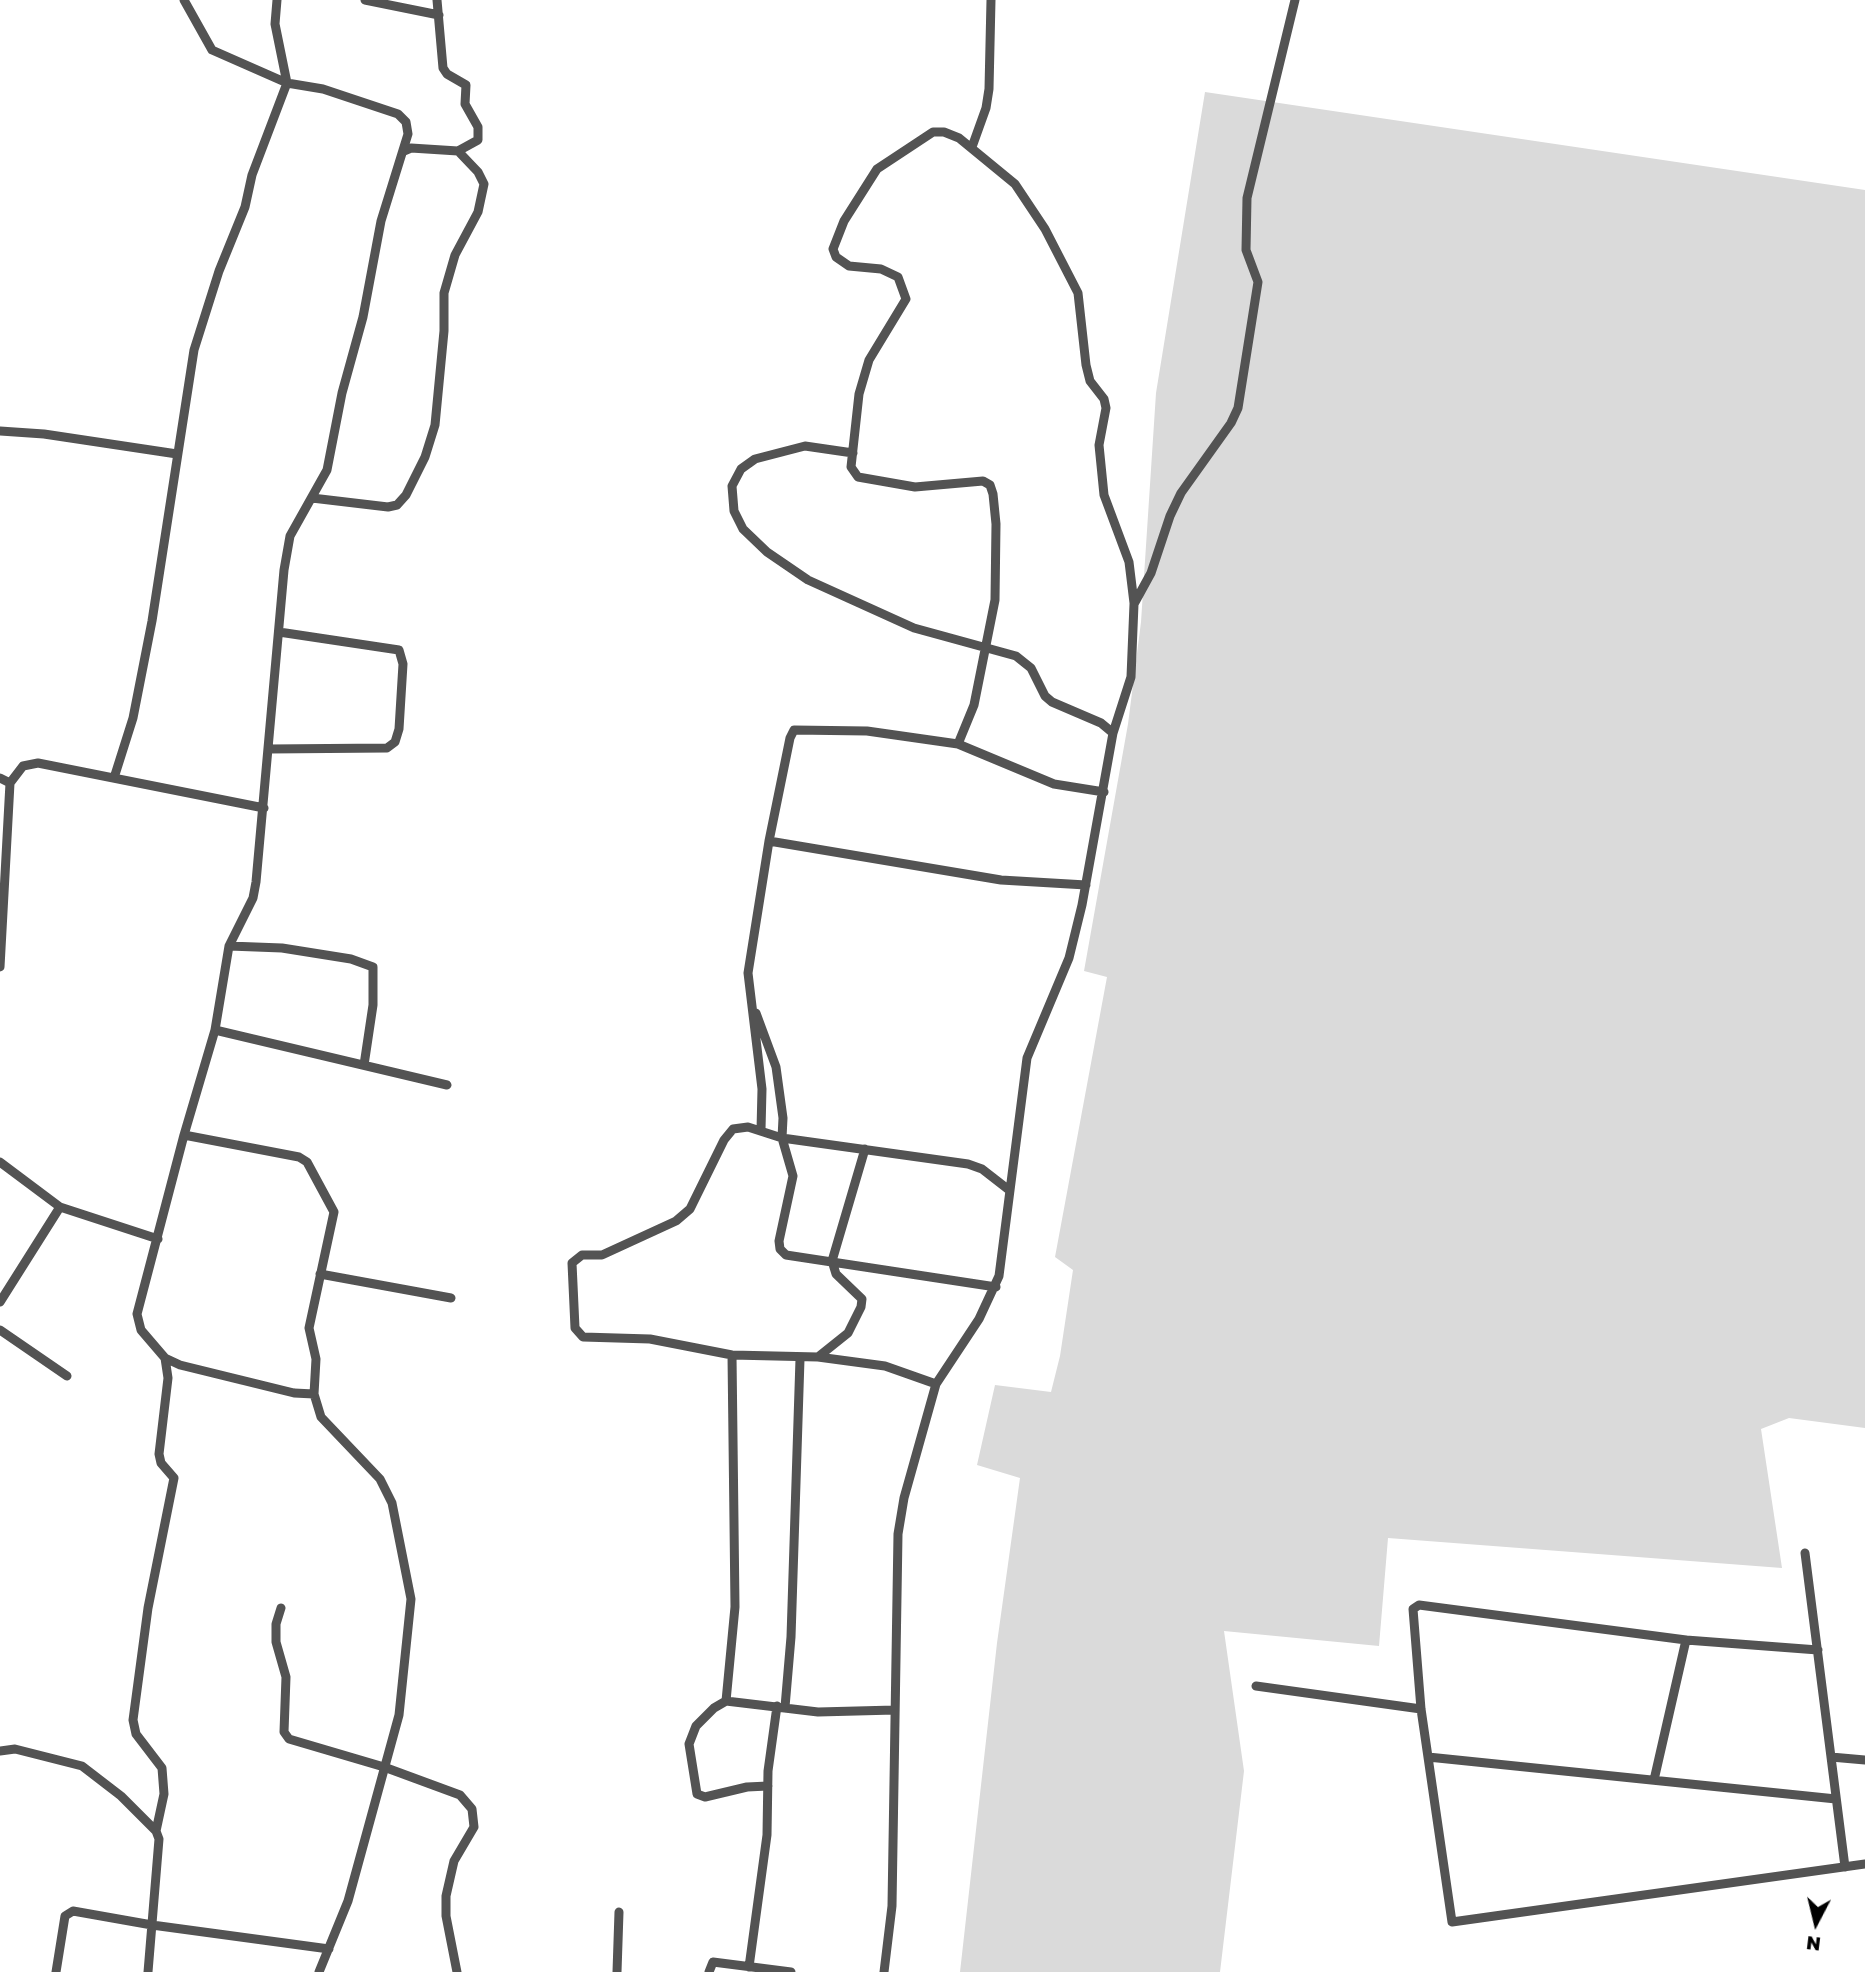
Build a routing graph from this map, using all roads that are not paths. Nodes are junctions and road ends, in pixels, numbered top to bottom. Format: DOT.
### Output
graph roads {
  1 [pos="184,0"];
  2 [pos="277,0"];
  3 [pos="365,0"];
  4 [pos="437,0"];
  5 [pos="991,0"];
  6 [pos="1295,0"];
  7 [pos="439,15"];
  8 [pos="287,83"];
  9 [pos="972,147"];
  10 [pos="404,151"];
  11 [pos="458,151"];
  12 [pos="0,431"];
  13 [pos="853,453"];
  14 [pos="177,454"];
  15 [pos="312,498"];
  16 [pos="1134,604"];
  17 [pos="279,632"];
  18 [pos="986,648"];
  19 [pos="1113,733"];
  20 [pos="958,744"];
  21 [pos="268,749"];
  22 [pos="0,778"];
  23 [pos="114,778"];
  24 [pos="10,783"];
  25 [pos="1104,792"];
  26 [pos="264,808"];
  27 [pos="769,841"];
  28 [pos="2,873"];
  29 [pos="1086,885"];
  30 [pos="229,946"];
  31 [pos="0,967"];
  32 [pos="752,1005"];
  33 [pos="215,1030"];
  34 [pos="363,1065"];
  35 [pos="447,1085"];
  36 [pos="761,1130"];
  37 [pos="184,1135"];
  38 [pos="782,1138"];
  39 [pos="865,1149"];
  40 [pos="0,1162"];
  41 [pos="1009,1190"];
  42 [pos="60,1207"];
  43 [pos="158,1239"];
  44 [pos="832,1261"];
  45 [pos="320,1274"];
  46 [pos="996,1287"];
  47 [pos="451,1298"];
  48 [pos="0,1302"];
  49 [pos="0,1330"];
  50 [pos="732,1355"];
  51 [pos="818,1357"];
  52 [pos="164,1358"];
  53 [pos="800,1359"];
  54 [pos="67,1376"];
  55 [pos="936,1384"];
  56 [pos="314,1394"];
  57 [pos="1805,1553"];
  58 [pos="281,1608"];
  59 [pos="1686,1640"];
  60 [pos="1818,1650"];
  61 [pos="1256,1686"];
  62 [pos="726,1701"];
  63 [pos="781,1706"];
  64 [pos="1421,1709"];
  65 [pos="895,1710"];
  66 [pos="0,1751"];
  67 [pos="1428,1757"];
  68 [pos="1831,1757"];
  69 [pos="1865,1760"];
  70 [pos="384,1767"];
  71 [pos="1654,1780"];
  72 [pos="768,1786"];
  73 [pos="1836,1798"];
  74 [pos="156,1831"];
  75 [pos="1865,1864"];
  76 [pos="1845,1867"];
  77 [pos="619,1912"];
  78 [pos="152,1925"];
  79 [pos="329,1949"];
  80 [pos="749,1967"];
  81 [pos="56,1972"];
  82 [pos="148,1972"];
  83 [pos="319,1972"];
  84 [pos="457,1972"];
  85 [pos="617,1972"];
  86 [pos="709,1972"];
  87 [pos="791,1972"];
  88 [pos="884,1972"];
  1 -- 8 [label="street"];
  2 -- 8 [label="street"];
  3 -- 7 [label="street"];
  4 -- 7 [label="street"];
  5 -- 9 [label="street"];
  6 -- 16 [label="street"];
  7 -- 11 [label="street"];
  8 -- 10 [label="street"];
  8 -- 14 [label="street"];
  9 -- 13 [label="street"];
  9 -- 16 [label="street"];
  10 -- 11 [label="street"];
  10 -- 15 [label="street"];
  11 -- 15 [label="street"];
  12 -- 14 [label="street"];
  13 -- 18 [label="street"];
  13 -- 18 [label="street"];
  14 -- 23 [label="street"];
  15 -- 17 [label="street"];
  16 -- 19 [label="street"];
  17 -- 21 [label="street"];
  17 -- 21 [label="street"];
  18 -- 19 [label="street"];
  18 -- 20 [label="street"];
  19 -- 25 [label="street"];
  20 -- 25 [label="street"];
  20 -- 27 [label="street"];
  21 -- 26 [label="street"];
  22 -- 24 [label="street"];
  23 -- 24 [label="street"];
  23 -- 26 [label="street"];
  24 -- 28 [label="street"];
  25 -- 29 [label="street"];
  26 -- 30 [label="street"];
  27 -- 29 [label="street"];
  27 -- 32 [label="street"];
  28 -- 31 [label="street"];
  29 -- 41 [label="street"];
  30 -- 33 [label="street"];
  30 -- 34 [label="street"];
  32 -- 36 [label="street"];
  32 -- 38 [label="street"];
  33 -- 34 [label="street"];
  33 -- 37 [label="street"];
  34 -- 35 [label="street"];
  36 -- 38 [label="street"];
  36 -- 50 [label="street"];
  37 -- 43 [label="street"];
  37 -- 45 [label="street"];
  38 -- 39 [label="street"];
  38 -- 44 [label="street"];
  39 -- 41 [label="street"];
  39 -- 44 [label="street"];
  40 -- 42 [label="street"];
  41 -- 46 [label="street"];
  42 -- 43 [label="street"];
  42 -- 48 [label="street"];
  43 -- 52 [label="street"];
  44 -- 46 [label="street"];
  44 -- 51 [label="street"];
  45 -- 47 [label="street"];
  45 -- 56 [label="street"];
  46 -- 55 [label="street"];
  49 -- 54 [label="street"];
  50 -- 53 [label="street"];
  50 -- 62 [label="street"];
  51 -- 53 [label="street"];
  51 -- 55 [label="street"];
  52 -- 56 [label="street"];
  52 -- 74 [label="street"];
  53 -- 63 [label="street"];
  55 -- 65 [label="street"];
  56 -- 70 [label="street"];
  57 -- 60 [label="street"];
  58 -- 70 [label="street"];
  59 -- 60 [label="street"];
  59 -- 64 [label="street"];
  59 -- 71 [label="street"];
  60 -- 68 [label="street"];
  61 -- 64 [label="street"];
  62 -- 63 [label="street"];
  62 -- 72 [label="street"];
  63 -- 65 [label="street"];
  63 -- 72 [label="street"];
  64 -- 67 [label="street"];
  65 -- 88 [label="street"];
  66 -- 74 [label="street"];
  67 -- 71 [label="street"];
  67 -- 76 [label="street"];
  68 -- 69 [label="street"];
  68 -- 73 [label="street"];
  70 -- 79 [label="street"];
  70 -- 84 [label="street"];
  71 -- 73 [label="street"];
  72 -- 80 [label="street"];
  73 -- 76 [label="street"];
  74 -- 78 [label="street"];
  75 -- 76 [label="street"];
  77 -- 85 [label="street"];
  78 -- 79 [label="street"];
  78 -- 81 [label="street"];
  78 -- 82 [label="street"];
  79 -- 83 [label="street"];
  80 -- 86 [label="street"];
  80 -- 87 [label="street"];
}
